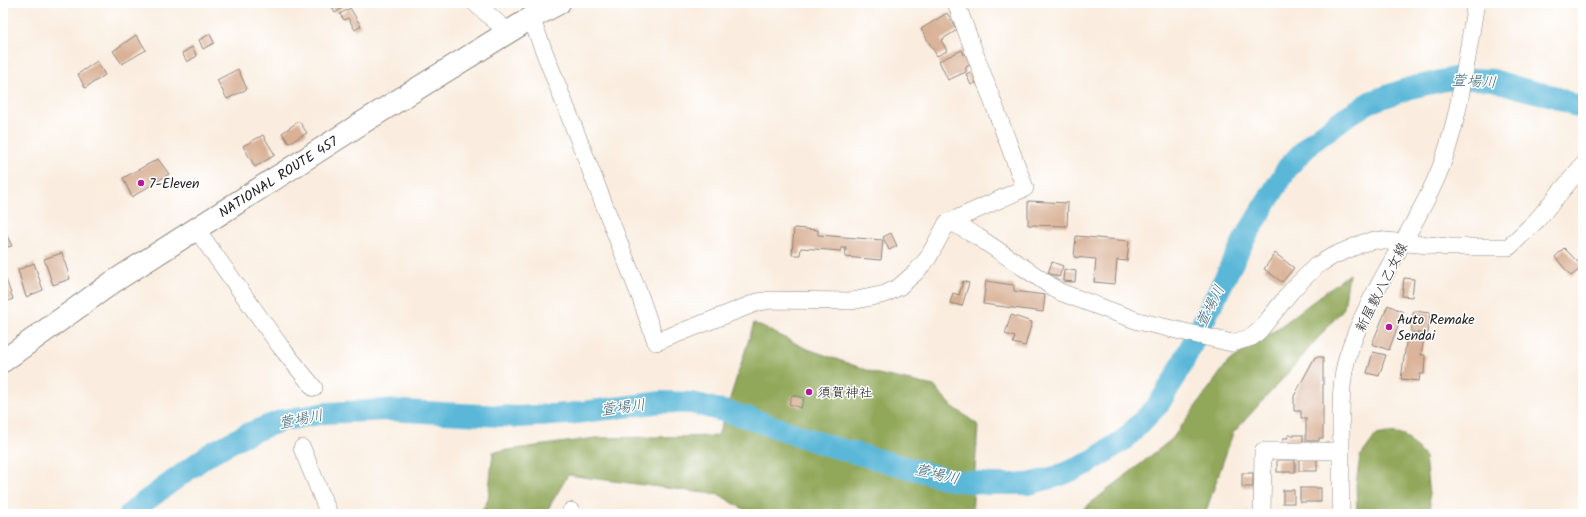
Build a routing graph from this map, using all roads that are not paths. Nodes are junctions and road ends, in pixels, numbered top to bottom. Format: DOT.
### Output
graph roads {
  1 [pos="475,3"];
  2 [pos="559,3"];
  3 [pos="956,3"];
  4 [pos="1476,3"];
  5 [pos="531,18"];
  6 [pos="508,32"];
  7 [pos="1583,165"];
  8 [pos="947,223"];
  9 [pos="197,230"];
  10 [pos="1403,242"];
  11 [pos="3,361"];
  12 [pos="314,388"];
  13 [pos="302,448"];
  14 [pos="1341,451"];
  15 [pos="329,514"];
  16 [pos="1262,514"];
  17 [pos="1341,514"];
  1 -- 6 [label="street"];
  2 -- 5 [label="highway, NATIONAL ROUTE 457"];
  3 -- 8 [label="street"];
  4 -- 10 [label="street, 新屋敷八乙女線"];
  5 -- 6 [label="highway, NATIONAL ROUTE 457"];
  5 -- 8 [label="street"];
  6 -- 9 [label="highway, NATIONAL ROUTE 457"];
  7 -- 10 [label="street"];
  8 -- 10 [label="street"];
  9 -- 11 [label="highway, NATIONAL ROUTE 457"];
  9 -- 12 [label="street"];
  10 -- 14 [label="street, 新屋敷八乙女線"];
  13 -- 15 [label="street"];
  14 -- 16 [label="street"];
  14 -- 17 [label="street, 新屋敷八乙女線"];
}
